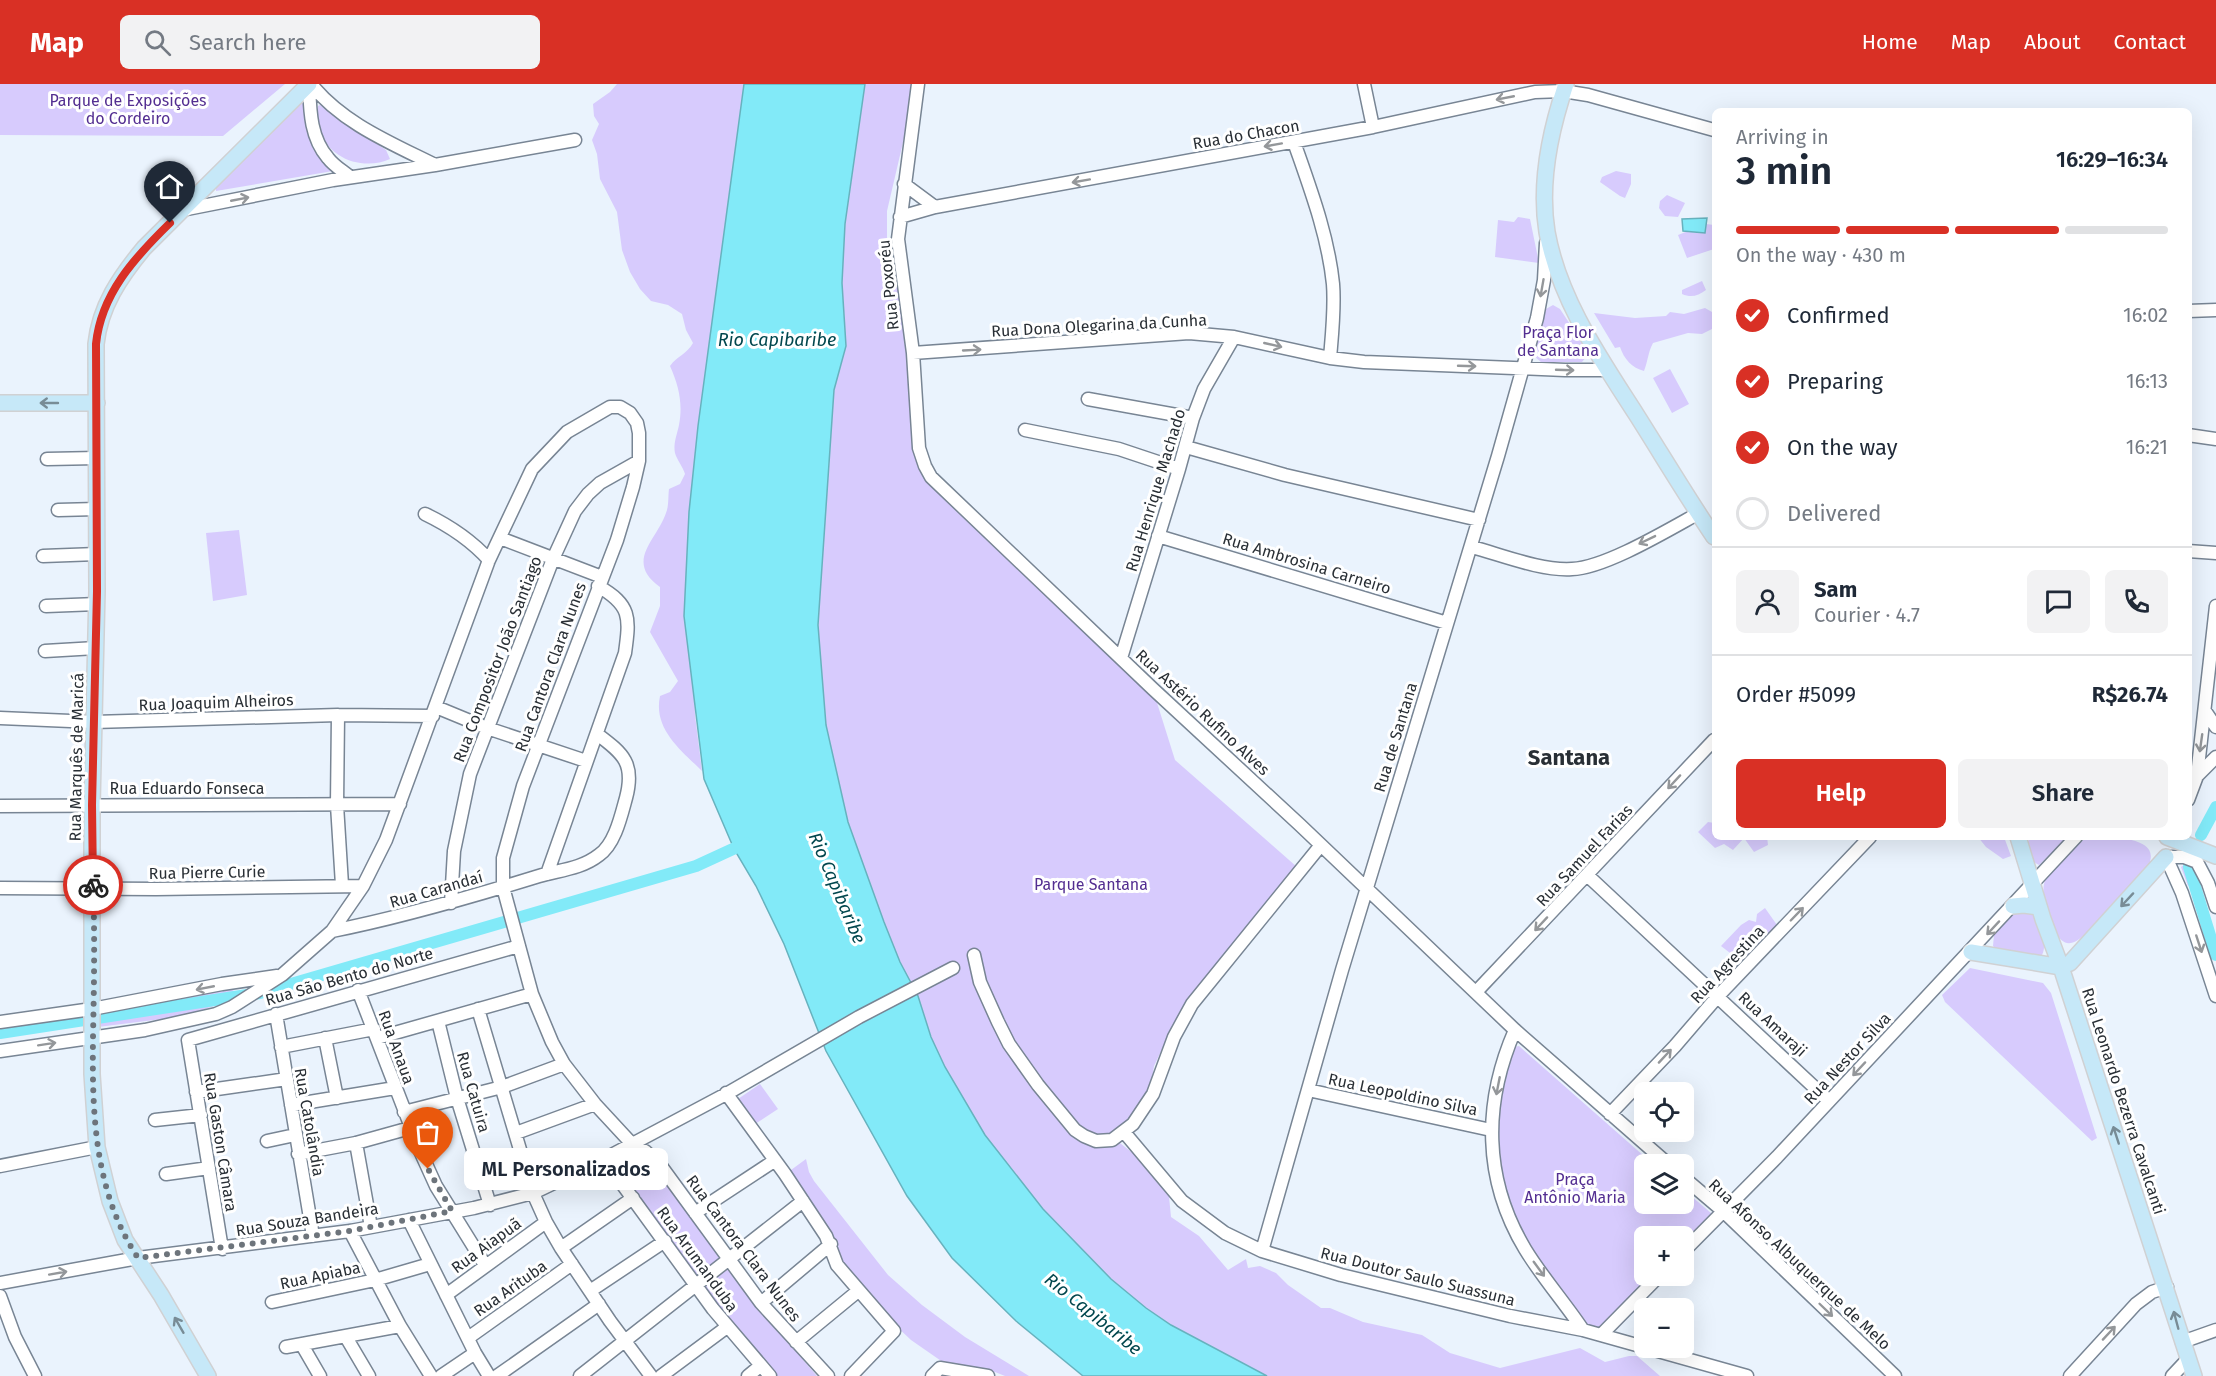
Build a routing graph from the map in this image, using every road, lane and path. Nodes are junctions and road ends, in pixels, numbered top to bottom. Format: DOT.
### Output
graph roads {
  1 [pos="310,84"];
  2 [pos="918,84"];
  3 [pos="1364,84"];
  4 [pos="1564,88"];
  5 [pos="1373,127"];
  6 [pos="1712,129"];
  7 [pos="575,140"];
  8 [pos="1294,142"];
  9 [pos="435,165"];
  10 [pos="350,177"];
  11 [pos="904,184"];
  12 [pos="935,207"];
  13 [pos="182,210"];
  14 [pos="900,217"];
  15 [pos="1547,230"];
  16 [pos="2216,310"];
  17 [pos="2192,311"];
  18 [pos="1234,337"];
  19 [pos="913,353"];
  20 [pos="1329,358"];
  21 [pos="1523,367"];
  22 [pos="1608,370"];
  23 [pos="1088,399"];
  24 [pos="0,403"];
  25 [pos="97,403"];
  26 [pos="1193,418"];
  27 [pos="1024,430"];
  28 [pos="2192,435"];
  29 [pos="2216,438"];
  30 [pos="1186,447"];
  31 [pos="919,448"];
  32 [pos="97,458"];
  33 [pos="47,459"];
  34 [pos="639,461"];
  35 [pos="1179,470"];
  36 [pos="97,509"];
  37 [pos="57,510"];
  38 [pos="1699,513"];
  39 [pos="425,514"];
  40 [pos="1479,520"];
  41 [pos="1712,534"];
  42 [pos="1158,536"];
  43 [pos="500,538"];
  44 [pos="1472,547"];
  45 [pos="2192,551"];
  46 [pos="2216,553"];
  47 [pos="97,554"];
  48 [pos="43,556"];
  49 [pos="553,559"];
  50 [pos="489,561"];
  51 [pos="600,581"];
  52 [pos="97,604"];
  53 [pos="46,606"];
  54 [pos="2216,606"];
  55 [pos="1447,623"];
  56 [pos="96,648"];
  57 [pos="45,651"];
  58 [pos="1121,658"];
  59 [pos="434,711"];
  60 [pos="2205,711"];
  61 [pos="338,715"];
  62 [pos="0,718"];
  63 [pos="94,722"];
  64 [pos="2216,727"];
  65 [pos="487,728"];
  66 [pos="597,734"];
  67 [pos="1712,742"];
  68 [pos="539,745"];
  69 [pos="2216,757"];
  70 [pos="586,761"];
  71 [pos="2197,776"];
  72 [pos="2192,789"];
  73 [pos="400,804"];
  74 [pos="92,805"];
  75 [pos="337,805"];
  76 [pos="0,806"];
  77 [pos="1867,840"];
  78 [pos="2073,840"];
  79 [pos="2172,840"];
  80 [pos="2177,840"];
  81 [pos="2022,841"];
  82 [pos="1321,845"];
  83 [pos="2216,856"];
  84 [pos="2169,863"];
  85 [pos="547,874"];
  86 [pos="1587,874"];
  87 [pos="2032,884"];
  88 [pos="342,885"];
  89 [pos="363,886"];
  90 [pos="503,887"];
  91 [pos="0,888"];
  92 [pos="1367,888"];
  93 [pos="94,890"];
  94 [pos="451,903"];
  95 [pos="2216,904"];
  96 [pos="2013,906"];
  97 [pos="2039,907"];
  98 [pos="332,931"];
  99 [pos="2051,942"];
  100 [pos="519,946"];
  101 [pos="2083,948"];
  102 [pos="1971,952"];
  103 [pos="974,955"];
  104 [pos="2061,967"];
  105 [pos="953,968"];
  106 [pos="264,984"];
  107 [pos="358,990"];
  108 [pos="1476,992"];
  109 [pos="532,994"];
  110 [pos="1718,996"];
  111 [pos="2216,996"];
  112 [pos="478,1009"];
  113 [pos="92,1010"];
  114 [pos="276,1014"];
  115 [pos="0,1022"];
  116 [pos="438,1022"];
  117 [pos="1515,1030"];
  118 [pos="376,1034"];
  119 [pos="93,1036"];
  120 [pos="325,1038"];
  121 [pos="188,1040"];
  122 [pos="281,1047"];
  123 [pos="0,1051"];
  124 [pos="564,1064"];
  125 [pos="286,1079"];
  126 [pos="502,1087"];
  127 [pos="395,1088"];
  128 [pos="1308,1090"];
  129 [pos="196,1092"];
  130 [pos="726,1093"];
  131 [pos="337,1098"];
  132 [pos="457,1098"];
  133 [pos="1829,1101"];
  134 [pos="596,1104"];
  135 [pos="291,1105"];
  136 [pos="404,1112"];
  137 [pos="1610,1114"];
  138 [pos="201,1115"];
  139 [pos="155,1120"];
  140 [pos="410,1128"];
  141 [pos="1491,1130"];
  142 [pos="1124,1132"];
  143 [pos="516,1133"];
  144 [pos="295,1135"];
  145 [pos="267,1141"];
  146 [pos="356,1143"];
  147 [pos="632,1144"];
  148 [pos="97,1147"];
  149 [pos="298,1154"];
  150 [pos="1656,1154"];
  151 [pos="604,1159"];
  152 [pos="774,1161"];
  153 [pos="0,1166"];
  154 [pos="209,1168"];
  155 [pos="166,1174"];
  156 [pos="1694,1186"];
  157 [pos="533,1193"];
  158 [pos="633,1198"];
  159 [pos="803,1202"];
  160 [pos="490,1205"];
  161 [pos="452,1211"];
  162 [pos="1724,1211"];
  163 [pos="695,1213"];
  164 [pos="409,1220"];
  165 [pos="546,1222"];
  166 [pos="371,1227"];
  167 [pos="350,1231"];
  168 [pos="313,1236"];
  169 [pos="665,1240"];
  170 [pos="1694,1241"];
  171 [pos="831,1244"];
  172 [pos="561,1248"];
  173 [pos="222,1249"];
  174 [pos="1262,1251"];
  175 [pos="138,1258"];
  176 [pos="728,1259"];
  177 [pos="430,1264"];
  178 [pos="572,1264"];
  179 [pos="485,1265"];
  180 [pos="375,1280"];
  181 [pos="0,1283"];
  182 [pos="696,1285"];
  183 [pos="1649,1286"];
  184 [pos="2167,1287"];
  185 [pos="590,1291"];
  186 [pos="858,1291"];
  187 [pos="446,1295"];
  188 [pos="0,1296"];
  189 [pos="272,1302"];
  190 [pos="761,1303"];
  191 [pos="599,1304"];
  192 [pos="400,1326"];
  193 [pos="727,1327"];
  194 [pos="1584,1330"];
  195 [pos="2216,1330"];
  196 [pos="1601,1335"];
  197 [pos="346,1338"];
  198 [pos="468,1338"];
  199 [pos="625,1342"];
  200 [pos="796,1342"];
  201 [pos="2182,1342"];
  202 [pos="302,1345"];
  203 [pos="286,1347"];
  204 [pos="475,1353"];
  205 [pos="2187,1360"];
  206 [pos="760,1366"];
  207 [pos="936,1372"];
  208 [pos="35,1376"];
  209 [pos="208,1376"];
  210 [pos="320,1376"];
  211 [pos="369,1376"];
  212 [pos="431,1376"];
  213 [pos="441,1376"];
  214 [pos="489,1376"];
  215 [pos="497,1376"];
  216 [pos="580,1376"];
  217 [pos="651,1376"];
  218 [pos="661,1376"];
  219 [pos="748,1376"];
  220 [pos="770,1376"];
  221 [pos="828,1376"];
  222 [pos="851,1376"];
  223 [pos="988,1376"];
  224 [pos="1747,1376"];
  225 [pos="1895,1376"];
  226 [pos="2070,1376"];
  227 [pos="2172,1376"];
  228 [pos="2194,1376"];
  1 -- 9 [label="street"];
  1 -- 10 [label="street"];
  1 -- 13 [label="main road, Rua Marquês de Maricá"];
  2 -- 11 [label="street, Rua Poxoréu"];
  3 -- 5 [label="street"];
  4 -- 5 [label="street, Rua do Chacon, one-way"];
  4 -- 6 [label="street, Rua do Chacon"];
  4 -- 15 [label="main road"];
  5 -- 8 [label="street, Rua do Chacon"];
  7 -- 9 [label="street"];
  8 -- 12 [label="street, Rua do Chacon, one-way"];
  8 -- 20 [label="street"];
  9 -- 10 [label="street"];
  13 -- 10 [label="street, one-way"];
  11 -- 12 [label="street"];
  11 -- 14 [label="street, Rua Poxoréu"];
  12 -- 14 [label="street, Rua do Chacon"];
  13 -- 25 [label="main road, Rua Marquês de Maricá"];
  14 -- 19 [label="street, Rua Poxoréu"];
  15 -- 21 [label="street, Rua de Santana, one-way"];
  15 -- 22 [label="main road"];
  16 -- 17 [label="street"];
  19 -- 18 [label="street, Rua Dona Olegarina da Cunha, one-way"];
  18 -- 20 [label="street, Rua Dona Olegarina da Cunha, one-way"];
  18 -- 26 [label="street, Rua Henrique Machado"];
  19 -- 31 [label="street, Rua Poxoréu"];
  20 -- 21 [label="street, Rua Dona Olegarina da Cunha, one-way"];
  21 -- 22 [label="street, Rua Dona Olegarina da Cunha, one-way"];
  21 -- 40 [label="street, Rua de Santana"];
  22 -- 38 [label="main road"];
  23 -- 26 [label="street"];
  25 -- 24 [label="main road, one-way"];
  25 -- 32 [label="main road, Rua Marquês de Maricá"];
  26 -- 30 [label="street, Rua Henrique Machado"];
  27 -- 35 [label="street"];
  28 -- 29 [label="street"];
  30 -- 35 [label="street, Rua Henrique Machado"];
  30 -- 40 [label="street"];
  31 -- 58 [label="street, Rua Astério Rufino Alves"];
  32 -- 33 [label="street"];
  32 -- 36 [label="main road, Rua Marquês de Maricá"];
  34 -- 43 [label="street, Rua Cantora Clara Nunes"];
  34 -- 49 [label="street, Rua Compositor João Santiago"];
  34 -- 51 [label="street, Rua Cantora Clara Nunes"];
  35 -- 42 [label="street, Rua Henrique Machado"];
  36 -- 37 [label="street"];
  36 -- 47 [label="main road, Rua Marquês de Maricá"];
  38 -- 41 [label="main road"];
  38 -- 44 [label="street, one-way"];
  39 -- 50 [label="street"];
  40 -- 44 [label="street, Rua de Santana"];
  42 -- 55 [label="street, Rua Ambrosina Carneiro"];
  42 -- 58 [label="street, Rua Henrique Machado"];
  43 -- 49 [label="street"];
  43 -- 50 [label="street, Rua Cantora Clara Nunes"];
  44 -- 55 [label="street, Rua de Santana"];
  45 -- 46 [label="street"];
  47 -- 48 [label="street"];
  47 -- 52 [label="main road, Rua Marquês de Maricá"];
  49 -- 51 [label="street"];
  49 -- 65 [label="street, Rua Compositor João Santiago"];
  50 -- 59 [label="street, Rua Cantora Clara Nunes"];
  51 -- 66 [label="street"];
  51 -- 68 [label="street, Rua Cantora Clara Nunes"];
  52 -- 53 [label="street"];
  52 -- 56 [label="main road, Rua Marquês de Maricá"];
  54 -- 60 [label="street"];
  55 -- 92 [label="street, Rua de Santana"];
  56 -- 57 [label="street"];
  56 -- 63 [label="main road, Rua Marquês de Maricá"];
  58 -- 82 [label="street, Rua Astério Rufino Alves"];
  59 -- 61 [label="street, Rua Joaquim Alheiros"];
  59 -- 65 [label="street"];
  59 -- 73 [label="street, Rua Cantora Clara Nunes"];
  60 -- 64 [label="street"];
  60 -- 71 [label="street, one-way"];
  61 -- 63 [label="street, Rua Joaquim Alheiros"];
  61 -- 75 [label="street"];
  62 -- 63 [label="street, Rua Joaquim Alheiros"];
  63 -- 74 [label="main road, Rua Marquês de Maricá"];
  65 -- 68 [label="street"];
  65 -- 94 [label="street, Rua Compositor João Santiago"];
  66 -- 70 [label="street"];
  66 -- 85 [label="street, Rua Carandaí"];
  67 -- 86 [label="street, Rua Samuel Farias, one-way"];
  68 -- 70 [label="street"];
  68 -- 90 [label="street, Rua Cantora Clara Nunes"];
  69 -- 71 [label="street"];
  70 -- 85 [label="street"];
  71 -- 72 [label="street"];
  73 -- 75 [label="street, Rua Eduardo Fonseca"];
  73 -- 89 [label="street, Rua Cantora Clara Nunes"];
  74 -- 75 [label="street, Rua Eduardo Fonseca"];
  74 -- 76 [label="street, Rua Eduardo Fonseca"];
  74 -- 93 [label="main road, Rua Marquês de Maricá"];
  75 -- 88 [label="street"];
  110 -- 77 [label="street, Rua Agrestina, one-way"];
  78 -- 87 [label="street, Rua Nestor Silva"];
  79 -- 84 [label="street"];
  80 -- 83 [label="main road"];
  81 -- 87 [label="main road, Rua Leonardo Bezerra Cavalcanti"];
  82 -- 92 [label="street, Rua Astério Rufino Alves"];
  82 -- 142 [label="street"];
  84 -- 95 [label="street"];
  84 -- 101 [label="main road, one-way"];
  84 -- 111 [label="street, one-way"];
  85 -- 90 [label="street, Rua Carandaí"];
  86 -- 108 [label="street, Rua Samuel Farias, one-way"];
  86 -- 110 [label="street, Rua Amaraji"];
  87 -- 96 [label="street, Rua Nestor Silva"];
  87 -- 97 [label="main road, Rua Leonardo Bezerra Cavalcanti"];
  88 -- 89 [label="street, Rua Pierre Curie"];
  88 -- 93 [label="street, Rua Pierre Curie"];
  89 -- 98 [label="street, Rua Cantora Clara Nunes"];
  90 -- 94 [label="street, Rua Carandaí"];
  90 -- 100 [label="street, Rua Cantora Clara Nunes"];
  91 -- 93 [label="street, Rua Pierre Curie"];
  92 -- 108 [label="street, Rua Astério Rufino Alves"];
  92 -- 128 [label="street, Rua de Santana"];
  93 -- 113 [label="main road, Rua Marquês de Maricá"];
  94 -- 98 [label="street, Rua Carandaí"];
  96 -- 97 [label="main road"];
  96 -- 102 [label="street, Rua Nestor Silva, one-way"];
  97 -- 99 [label="main road, Rua Leonardo Bezerra Cavalcanti"];
  98 -- 106 [label="street, Rua Cantora Clara Nunes"];
  99 -- 101 [label="main road"];
  99 -- 104 [label="main road, Rua Leonardo Bezerra Cavalcanti"];
  100 -- 107 [label="street, Rua São Bento do Norte"];
  100 -- 109 [label="street, Rua Cantora Clara Nunes"];
  101 -- 104 [label="main road"];
  102 -- 104 [label="main road"];
  102 -- 133 [label="street, Rua Nestor Silva, one-way"];
  103 -- 142 [label="street"];
  184 -- 104 [label="main road, Rua Leonardo Bezerra Cavalcanti, one-way"];
  105 -- 130 [label="street, Rua Souza Bandeira"];
  106 -- 113 [label="street, one-way"];
  106 -- 119 [label="street, Rua Cantora Clara Nunes"];
  107 -- 114 [label="street, Rua São Bento do Norte"];
  107 -- 118 [label="street, Rua Anaua"];
  108 -- 117 [label="street"];
  109 -- 112 [label="street"];
  109 -- 124 [label="street, Rua Cantora Clara Nunes"];
  110 -- 133 [label="street, Rua Amaraji"];
  137 -- 110 [label="street, Rua Agrestina, one-way"];
  112 -- 116 [label="street"];
  112 -- 126 [label="street"];
  113 -- 115 [label="street"];
  113 -- 119 [label="main road, Rua Marquês de Maricá"];
  114 -- 121 [label="street, Rua São Bento do Norte"];
  114 -- 122 [label="street, Rua Catolândia"];
  116 -- 118 [label="street"];
  116 -- 132 [label="street, Rua Catuira"];
  117 -- 137 [label="street"];
  117 -- 141 [label="street, one-way"];
  118 -- 120 [label="street"];
  118 -- 127 [label="street, Rua Anaua"];
  123 -- 119 [label="street, Rua Cantora Clara Nunes, one-way"];
  119 -- 148 [label="main road, Rua Marquês de Maricá"];
  120 -- 122 [label="street"];
  120 -- 131 [label="street"];
  121 -- 129 [label="street, Rua Gaston Câmara"];
  122 -- 125 [label="street, Rua Catolândia"];
  124 -- 126 [label="street"];
  124 -- 134 [label="street, Rua Cantora Clara Nunes"];
  125 -- 129 [label="street"];
  125 -- 135 [label="street, Rua Catolândia"];
  126 -- 132 [label="street"];
  126 -- 143 [label="street"];
  127 -- 131 [label="street"];
  127 -- 136 [label="street, Rua Anaua"];
  128 -- 141 [label="street, Rua Leopoldino Silva"];
  128 -- 174 [label="street, Rua de Santana"];
  129 -- 138 [label="street, Rua Gaston Câmara"];
  130 -- 147 [label="street, Rua Souza Bandeira"];
  130 -- 152 [label="street"];
  131 -- 135 [label="street"];
  132 -- 136 [label="street"];
  132 -- 160 [label="street, Rua Catuira"];
  133 -- 162 [label="street, Rua Nestor Silva"];
  134 -- 143 [label="street"];
  134 -- 147 [label="street, Rua Cantora Clara Nunes"];
  135 -- 144 [label="street, Rua Catolândia"];
  136 -- 140 [label="street, Rua Anaua"];
  137 -- 150 [label="street"];
  138 -- 139 [label="street"];
  138 -- 154 [label="street, Rua Gaston Câmara"];
  140 -- 146 [label="street"];
  140 -- 161 [label="street, Rua Anaua"];
  141 -- 194 [label="street, one-way"];
  142 -- 174 [label="street, Rua Doutor Saulo Suassuna"];
  143 -- 157 [label="street"];
  144 -- 145 [label="street"];
  144 -- 149 [label="street, Rua Catolândia"];
  146 -- 149 [label="street"];
  146 -- 166 [label="street"];
  147 -- 151 [label="street, Rua Souza Bandeira"];
  147 -- 163 [label="street, Rua Cantora Clara Nunes"];
  148 -- 153 [label="street"];
  148 -- 175 [label="main road, Rua Marquês de Maricá"];
  149 -- 168 [label="street, Rua Catolândia"];
  151 -- 157 [label="street, Rua Souza Bandeira"];
  151 -- 158 [label="street, Rua Arumanduba"];
  152 -- 159 [label="street"];
  152 -- 163 [label="street"];
  154 -- 155 [label="street"];
  154 -- 173 [label="street, Rua Gaston Câmara"];
  156 -- 162 [label="street, Rua Afonso Albuquerque de Melo"];
  157 -- 160 [label="street, Rua Souza Bandeira"];
  157 -- 165 [label="street"];
  158 -- 169 [label="street, Rua Arumanduba"];
  158 -- 172 [label="street"];
  159 -- 171 [label="street"];
  159 -- 176 [label="street"];
  160 -- 161 [label="street, Rua Souza Bandeira"];
  161 -- 164 [label="street, Rua Souza Bandeira"];
  161 -- 179 [label="street, Rua Anaua"];
  162 -- 170 [label="street, Rua Nestor Silva"];
  162 -- 225 [label="street, Rua Afonso Albuquerque de Melo, one-way"];
  163 -- 176 [label="street, Rua Cantora Clara Nunes"];
  164 -- 166 [label="street, Rua Souza Bandeira"];
  164 -- 177 [label="street"];
  165 -- 172 [label="street"];
  165 -- 179 [label="street, Rua Aiapuã"];
  166 -- 167 [label="street, Rua Souza Bandeira"];
  167 -- 168 [label="street, Rua Souza Bandeira"];
  167 -- 180 [label="street"];
  168 -- 173 [label="street, Rua Souza Bandeira"];
  169 -- 182 [label="street, Rua Arumanduba"];
  169 -- 185 [label="street"];
  171 -- 186 [label="street"];
  171 -- 190 [label="street"];
  172 -- 178 [label="street"];
  173 -- 175 [label="street, Rua Souza Bandeira"];
  174 -- 194 [label="street, Rua Doutor Saulo Suassuna"];
  181 -- 175 [label="street, Rua Souza Bandeira, one-way"];
  209 -- 175 [label="main road, one-way"];
  176 -- 182 [label="street"];
  176 -- 190 [label="street, Rua Cantora Clara Nunes"];
  177 -- 180 [label="street, Rua Apiaba"];
  177 -- 187 [label="street"];
  178 -- 185 [label="street"];
  178 -- 198 [label="street, Rua Arituba"];
  179 -- 187 [label="street, Rua Aiapuã"];
  180 -- 189 [label="street, Rua Apiaba"];
  180 -- 192 [label="street"];
  182 -- 193 [label="street, Rua Arumanduba"];
  182 -- 199 [label="street"];
  183 -- 196 [label="street"];
  201 -- 184 [label="main road, Rua Leonardo Bezerra Cavalcanti, one-way"];
  226 -- 184 [label="street, one-way"];
  185 -- 191 [label="street"];
  186 -- 200 [label="street"];
  186 -- 222 [label="street"];
  187 -- 198 [label="street"];
  188 -- 208 [label="street"];
  190 -- 200 [label="street, Rua Cantora Clara Nunes"];
  191 -- 199 [label="street"];
  191 -- 215 [label="street"];
  192 -- 197 [label="street"];
  192 -- 212 [label="street"];
  193 -- 206 [label="street, Rua Arumanduba"];
  193 -- 218 [label="street"];
  194 -- 196 [label="street, Rua Doutor Saulo Suassuna"];
  195 -- 201 [label="street"];
  196 -- 224 [label="street, Rua Doutor Saulo Suassuna"];
  197 -- 202 [label="street"];
  197 -- 211 [label="street"];
  198 -- 204 [label="street"];
  199 -- 216 [label="street"];
  199 -- 217 [label="street"];
  200 -- 221 [label="street, Rua Cantora Clara Nunes"];
  201 -- 205 [label="main road, Rua Leonardo Bezerra Cavalcanti"];
  202 -- 203 [label="street"];
  202 -- 210 [label="street"];
  204 -- 213 [label="street"];
  204 -- 214 [label="street"];
  205 -- 227 [label="street"];
  205 -- 228 [label="main road, Rua Leonardo Bezerra Cavalcanti"];
  206 -- 219 [label="street"];
  206 -- 220 [label="street, Rua Arumanduba"];
  207 -- 223 [label="street"];
}
